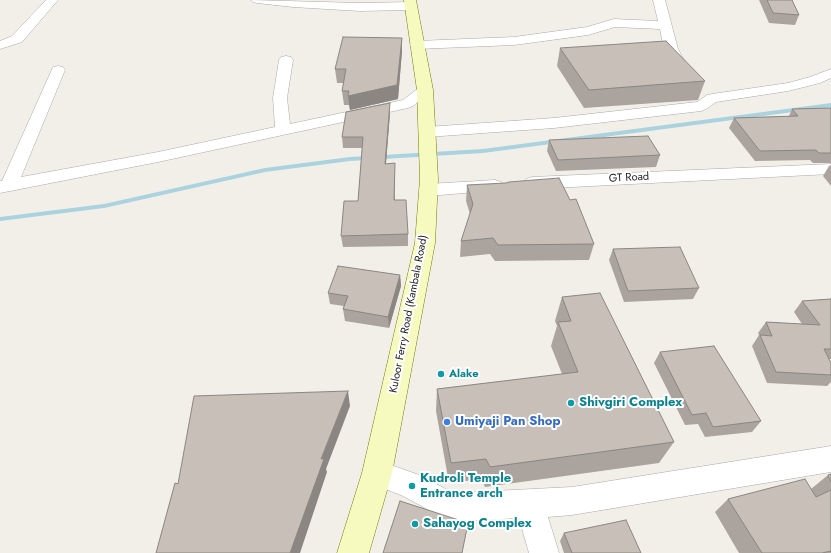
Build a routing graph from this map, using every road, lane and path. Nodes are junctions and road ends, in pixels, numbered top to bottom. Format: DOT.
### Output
graph roads {
  1 [pos="52,0"];
  2 [pos="257,0"];
  3 [pos="658,0"];
  4 [pos="410,3"];
  5 [pos="664,25"];
  6 [pos="0,45"];
  7 [pos="417,45"];
  8 [pos="286,60"];
  9 [pos="58,70"];
  10 [pos="831,73"];
  11 [pos="691,80"];
  12 [pos="425,90"];
  13 [pos="283,129"];
  14 [pos="427,137"];
  15 [pos="831,169"];
  16 [pos="428,185"];
  17 [pos="5,187"];
  18 [pos="831,459"];
  19 [pos="377,473"];
  20 [pos="529,503"];
  21 [pos="353,553"];
  22 [pos="544,553"];
  1 -- 6 [label="street"];
  2 -- 4 [label="street"];
  3 -- 5 [label="street"];
  4 -- 7 [label="main road, Kuloor Ferry Road (Kambala Road)"];
  5 -- 7 [label="street"];
  5 -- 11 [label="street"];
  7 -- 12 [label="main road, Kuloor Ferry Road (Kambala Road)"];
  8 -- 13 [label="street"];
  9 -- 17 [label="street"];
  10 -- 14 [label="street"];
  12 -- 13 [label="street"];
  12 -- 14 [label="main road, Kuloor Ferry Road (Kambala Road)"];
  13 -- 17 [label="street"];
  14 -- 16 [label="main road, Kuloor Ferry Road (Kambala Road)"];
  15 -- 16 [label="street, GT Road"];
  16 -- 19 [label="main road, Kuloor Ferry Road (Kambala Road)"];
  18 -- 20 [label="street"];
  19 -- 20 [label="street"];
  19 -- 21 [label="main road, Kuloor Ferry Road (Kambala Road)"];
  20 -- 22 [label="street"];
}
